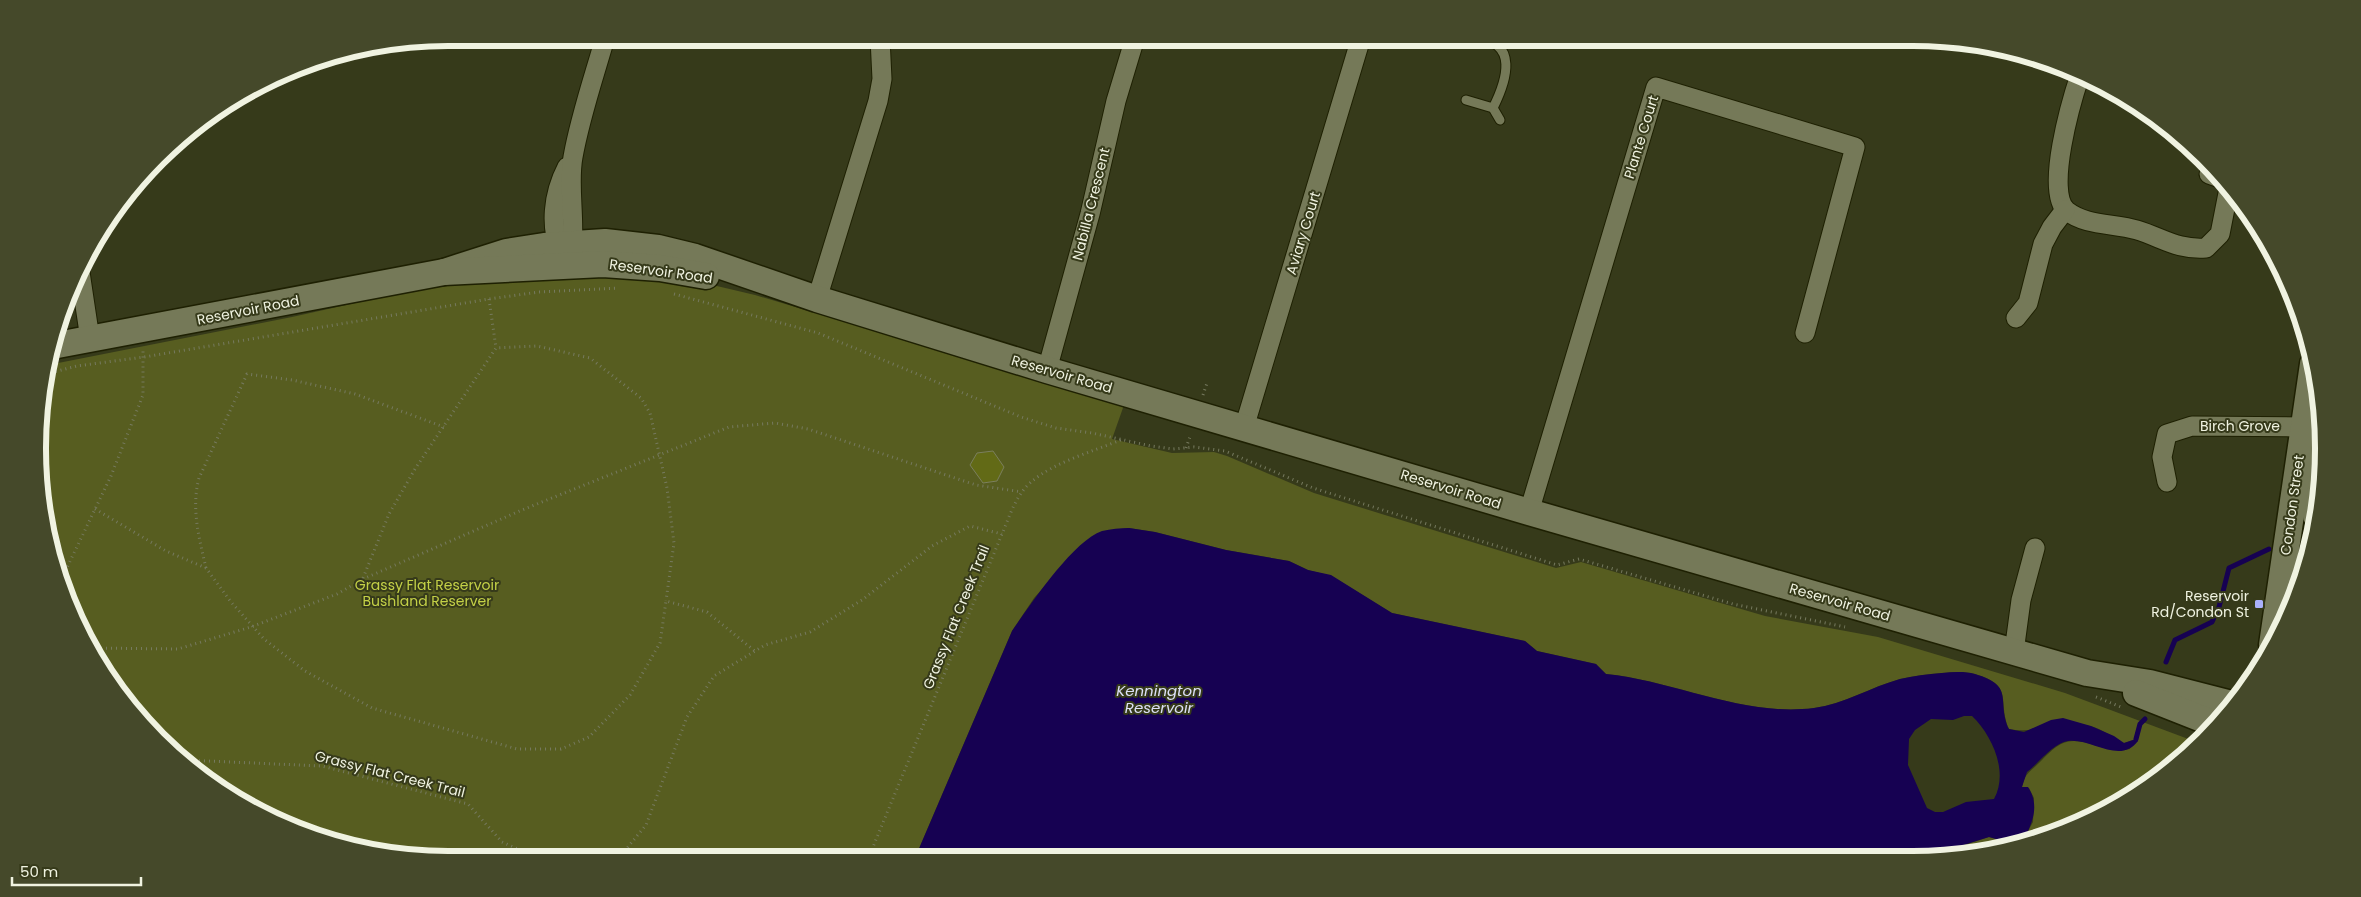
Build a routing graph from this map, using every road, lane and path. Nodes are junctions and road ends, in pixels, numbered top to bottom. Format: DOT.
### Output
graph roads {
  1 [pos="603,46"];
  2 [pos="880,46"];
  3 [pos="1133,46"];
  4 [pos="1359,46"];
  5 [pos="1497,46"];
  6 [pos="2078,82"];
  7 [pos="1466,100"];
  8 [pos="1493,108"];
  9 [pos="1500,120"];
  10 [pos="2227,198"];
  11 [pos="2065,210"];
  12 [pos="565,251"];
  13 [pos="82,284"];
  14 [pos="621,288"];
  15 [pos="668,292"];
  16 [pos="489,299"];
  17 [pos="817,299"];
  18 [pos="2016,318"];
  19 [pos="141,330"];
  20 [pos="1805,333"];
  21 [pos="90,339"];
  22 [pos="60,345"];
  23 [pos="496,348"];
  24 [pos="144,357"];
  25 [pos="1047,370"];
  26 [pos="54,372"];
  27 [pos="2309,386"];
  28 [pos="444,427"];
  29 [pos="2303,427"];
  30 [pos="1244,428"];
  31 [pos="1124,439"];
  32 [pos="659,455"];
  33 [pos="2167,482"];
  34 [pos="1022,492"];
  35 [pos="95,509"];
  36 [pos="1529,512"];
  37 [pos="1002,534"];
  38 [pos="2035,548"];
  39 [pos="206,568"];
  40 [pos="66,570"];
  41 [pos="363,579"];
  42 [pos="666,600"];
  43 [pos="2275,621"];
  44 [pos="252,626"];
  45 [pos="1852,628"];
  46 [pos="99,648"];
  47 [pos="756,652"];
  48 [pos="2014,652"];
  49 [pos="2090,684"];
  50 [pos="2225,702"];
  51 [pos="2130,712"];
  52 [pos="2196,734"];
  53 [pos="195,760"];
  54 [pos="522,851"];
  55 [pos="625,851"];
  56 [pos="871,851"];
  1 -- 12 [label="street"];
  2 -- 17 [label="street"];
  3 -- 25 [label="street, Nabilla Crescent"];
  4 -- 30 [label="street, Aviary Court"];
  5 -- 8 [label="lane"];
  6 -- 11 [label="street"];
  7 -- 8 [label="lane"];
  8 -- 9 [label="lane"];
  10 -- 11 [label="street"];
  11 -- 18 [label="street"];
  12 -- 17 [label="main road, Reservoir Road"];
  12 -- 19 [label="main road, Reservoir Road"];
  13 -- 21 [label="street"];
  14 -- 16 [label="path"];
  15 -- 31 [label="path"];
  16 -- 23 [label="path"];
  16 -- 24 [label="path"];
  17 -- 25 [label="main road, Reservoir Road"];
  19 -- 21 [label="main road, Reservoir Road"];
  19 -- 24 [label="path"];
  20 -- 36 [label="street, Plante Court"];
  21 -- 22 [label="main road, Reservoir Road"];
  23 -- 28 [label="path"];
  23 -- 32 [label="path"];
  24 -- 26 [label="path"];
  24 -- 35 [label="path"];
  25 -- 30 [label="main road, Reservoir Road"];
  27 -- 29 [label="main road, Condon Street"];
  28 -- 39 [label="path"];
  28 -- 41 [label="path"];
  29 -- 33 [label="street, Birch Grove"];
  29 -- 43 [label="main road, Condon Street"];
  30 -- 36 [label="main road, Reservoir Road"];
  31 -- 34 [label="path, Grassy Flat Creek Trail"];
  31 -- 45 [label="path"];
  32 -- 34 [label="path"];
  32 -- 41 [label="path"];
  32 -- 42 [label="path"];
  34 -- 37 [label="path, Grassy Flat Creek Trail"];
  35 -- 39 [label="path"];
  35 -- 40 [label="path"];
  36 -- 48 [label="main road, Reservoir Road"];
  37 -- 47 [label="path"];
  37 -- 56 [label="path, Grassy Flat Creek Trail"];
  38 -- 48 [label="street"];
  39 -- 44 [label="path"];
  41 -- 44 [label="path"];
  42 -- 44 [label="path"];
  42 -- 47 [label="path"];
  44 -- 46 [label="path"];
  47 -- 55 [label="path"];
  48 -- 49 [label="main road, Reservoir Road"];
  49 -- 50 [label="main road, Reservoir Road"];
  49 -- 51 [label="path"];
  49 -- 52 [label="main road, Reservoir Road"];
  53 -- 54 [label="path, Grassy Flat Creek Trail"];
}
